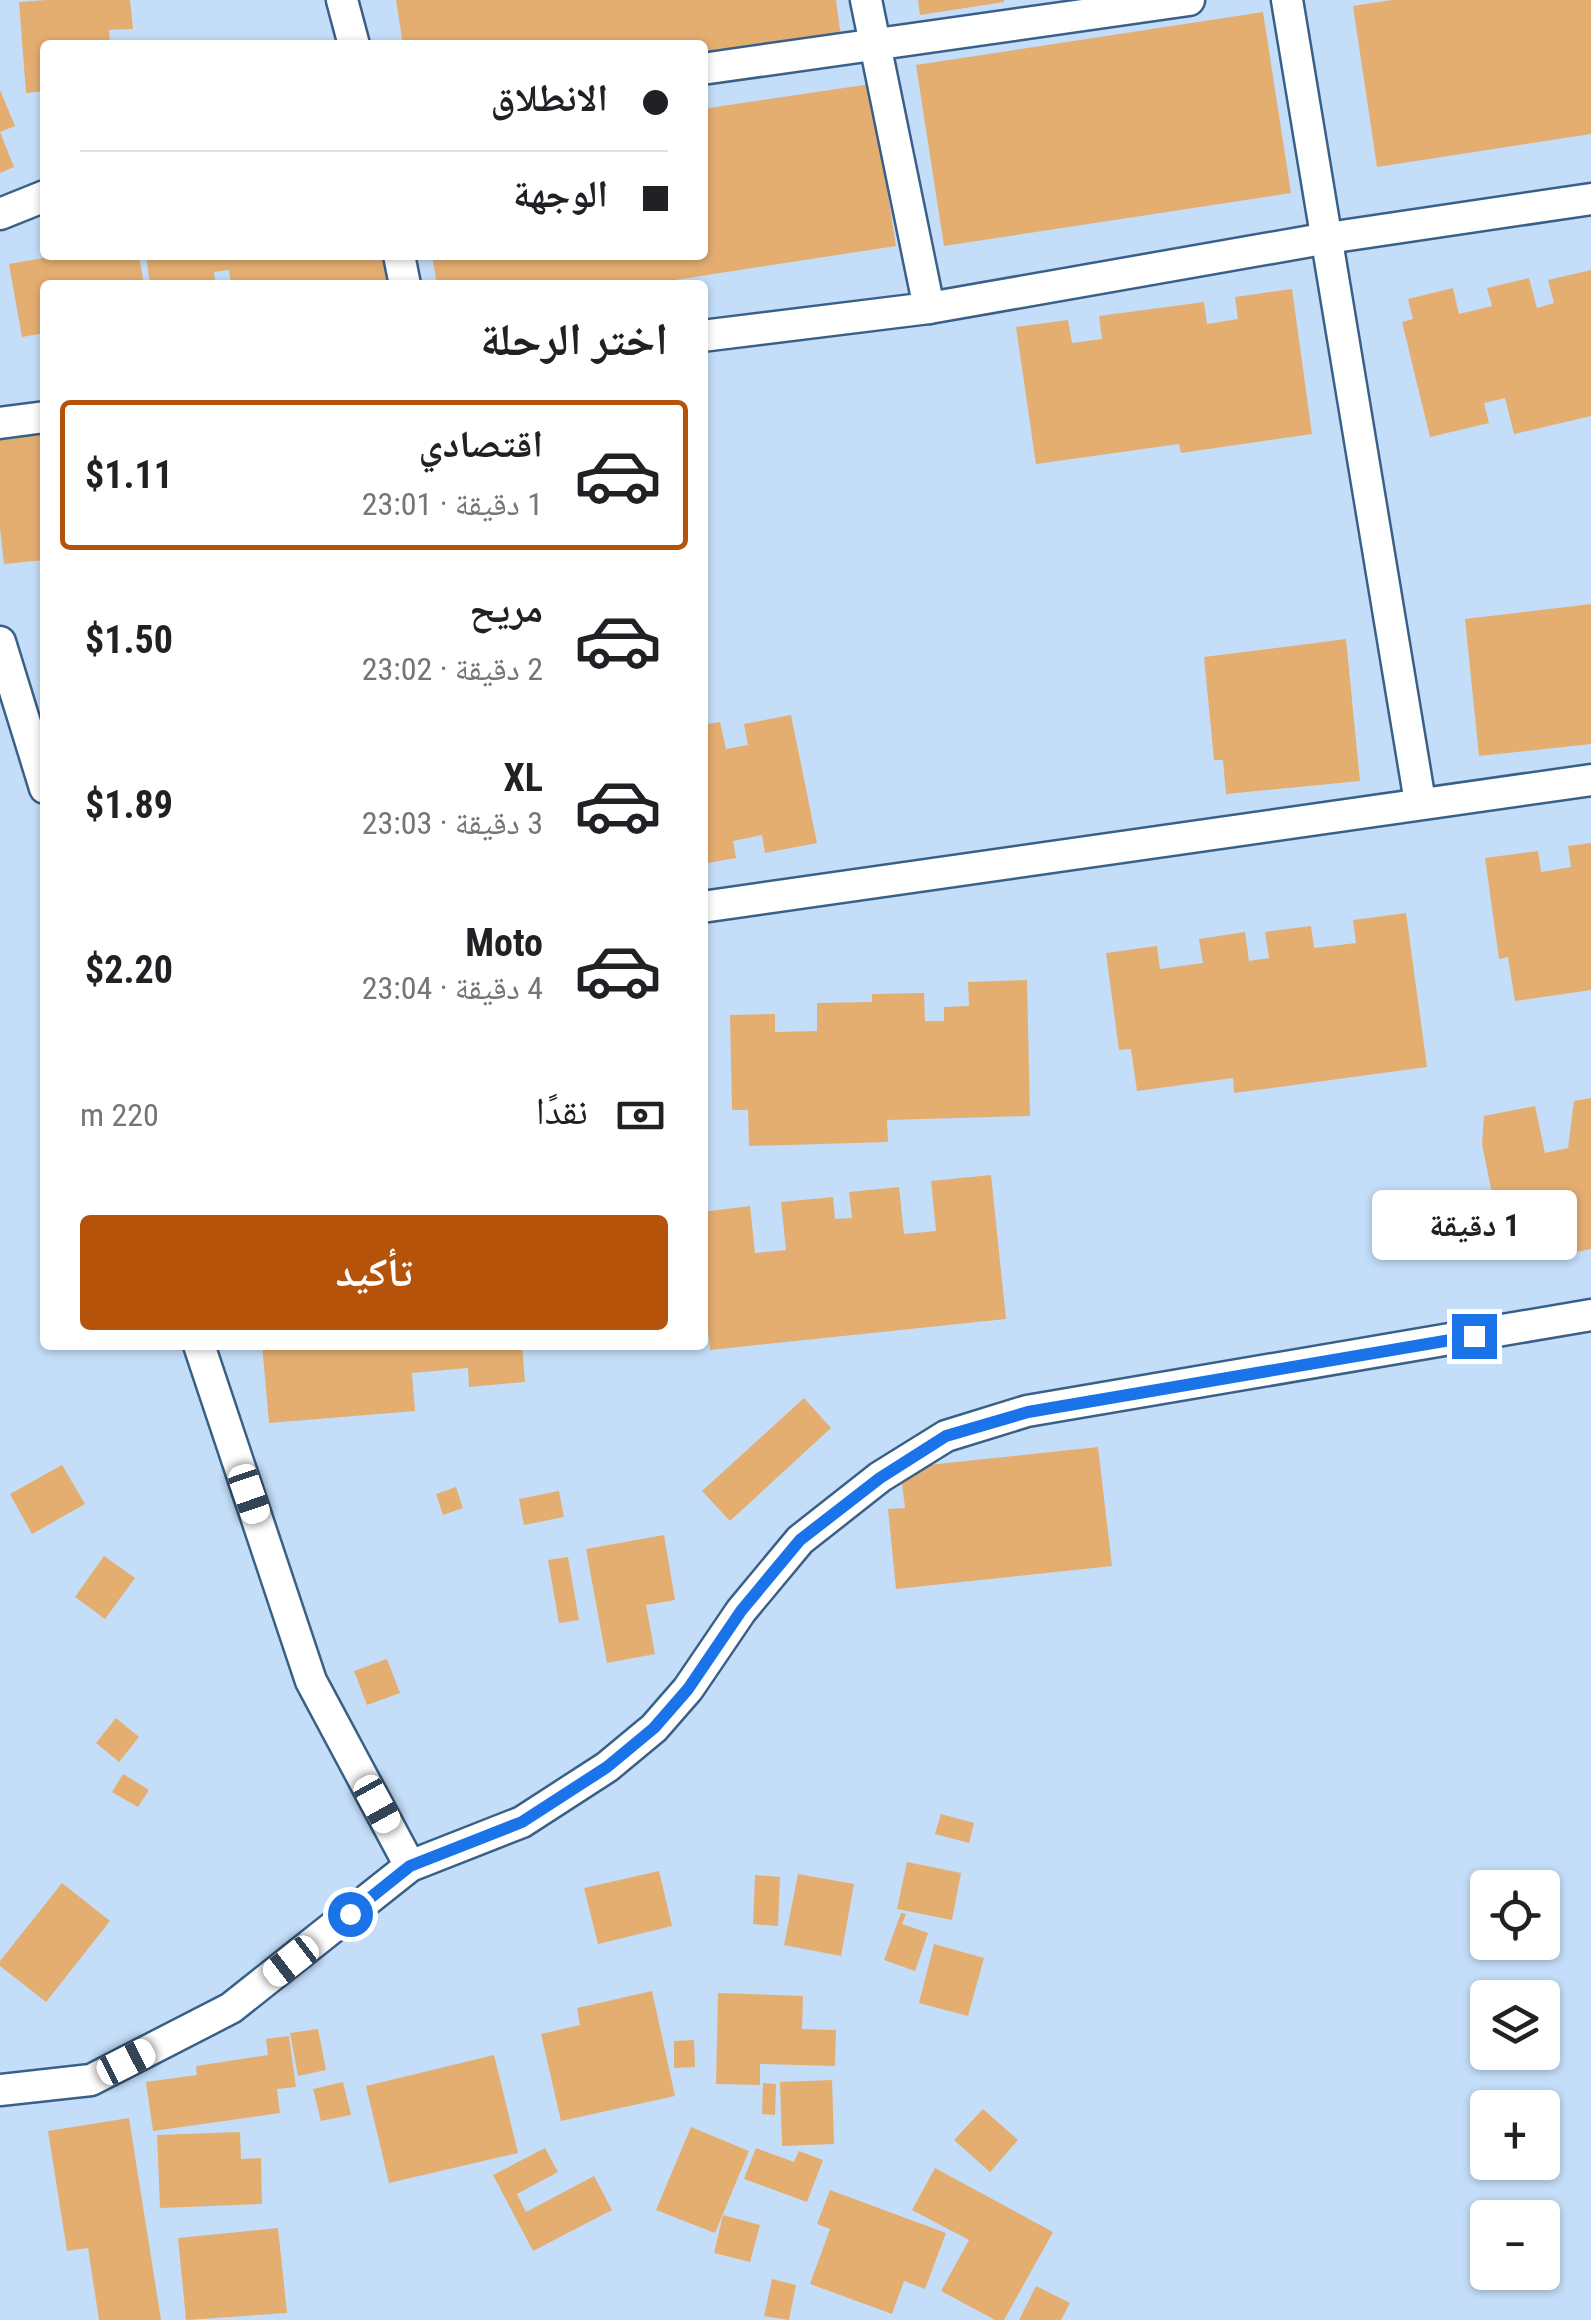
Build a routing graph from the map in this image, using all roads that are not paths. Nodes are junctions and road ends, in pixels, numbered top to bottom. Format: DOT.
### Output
graph roads {
  1 [pos="342,0"];
  2 [pos="866,0"];
  3 [pos="1188,0"];
  4 [pos="1287,0"];
  5 [pos="353,40"];
  6 [pos="875,44"];
  7 [pos="708,68"];
  8 [pos="40,198"];
  9 [pos="1591,199"];
  10 [pos="0,214"];
  11 [pos="1328,238"];
  12 [pos="929,308"];
  13 [pos="708,335"];
  14 [pos="40,418"];
  15 [pos="0,423"];
  16 [pos="0,642"];
  17 [pos="40,772"];
  18 [pos="1591,780"];
  19 [pos="1420,802"];
  20 [pos="708,906"];
  21 [pos="1591,1315"];
  22 [pos="201,1350"];
  23 [pos="410,1866"];
  24 [pos="0,2090"];
  1 -- 5 [label="street"];
  2 -- 6 [label="street"];
  3 -- 6 [label="street"];
  4 -- 11 [label="street"];
  6 -- 7 [label="street"];
  6 -- 12 [label="street"];
  8 -- 10 [label="street"];
  9 -- 11 [label="street"];
  11 -- 12 [label="street"];
  11 -- 19 [label="street"];
  12 -- 13 [label="street"];
  14 -- 15 [label="street"];
  16 -- 17 [label="street"];
  18 -- 19 [label="street"];
  19 -- 20 [label="street"];
  21 -- 23 [label="street"];
  22 -- 23 [label="street"];
  23 -- 24 [label="street"];
}
